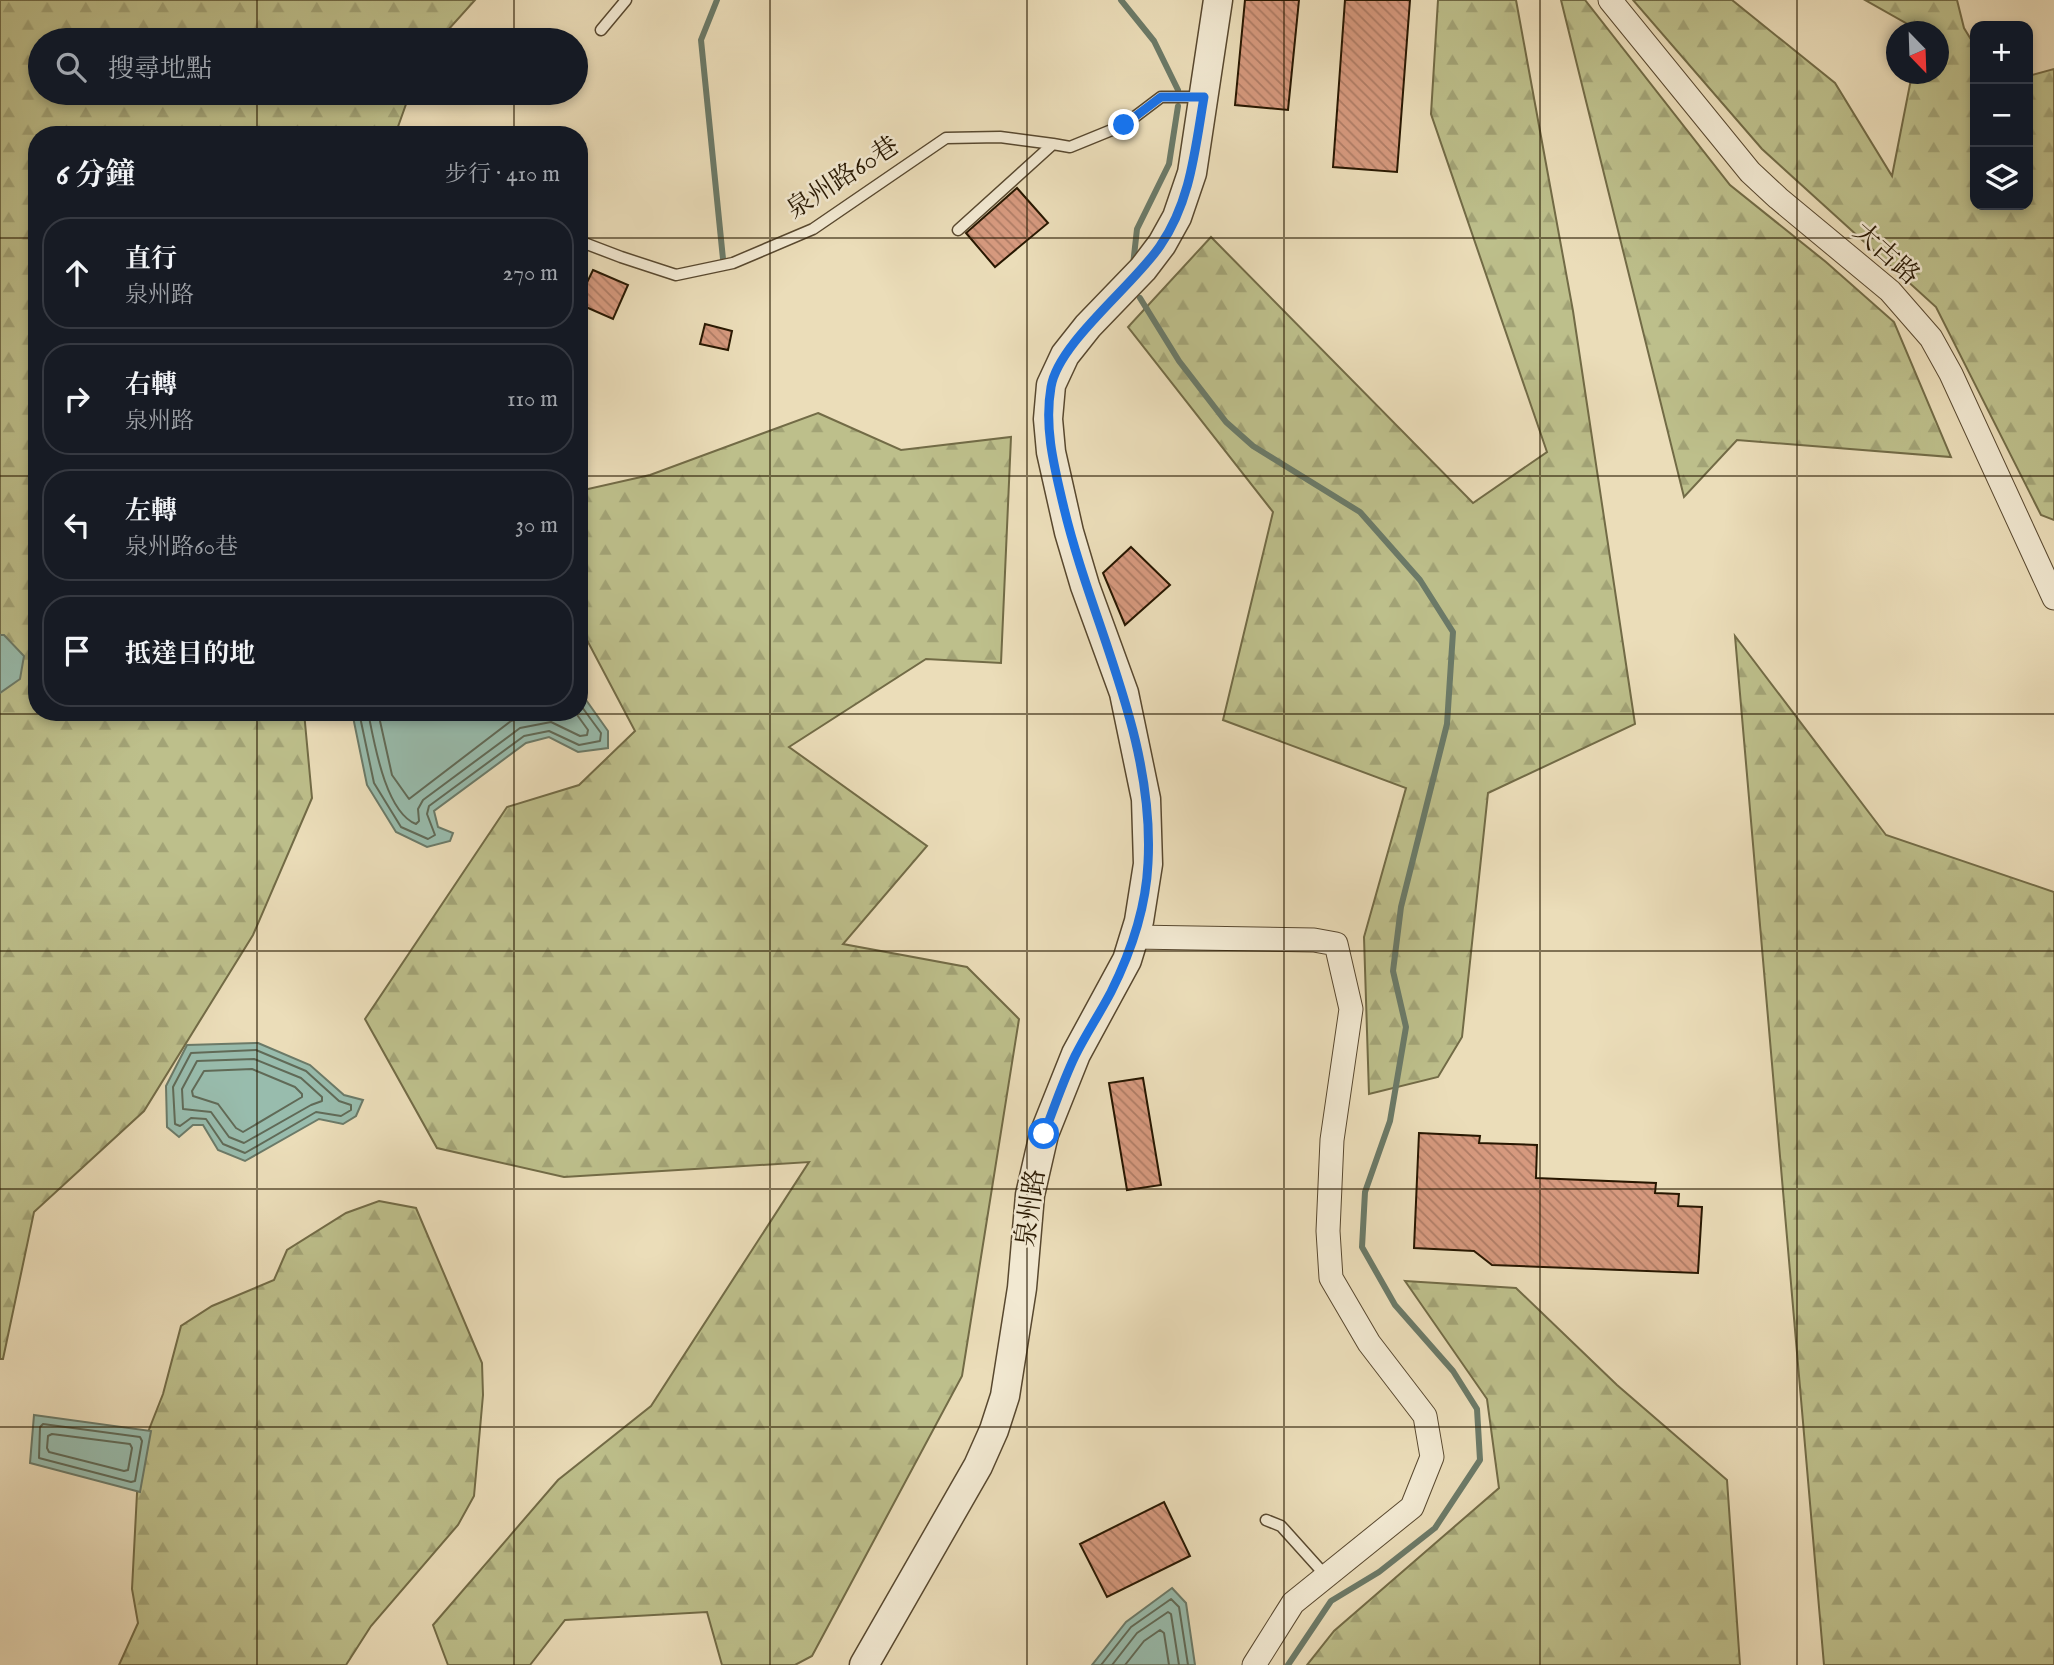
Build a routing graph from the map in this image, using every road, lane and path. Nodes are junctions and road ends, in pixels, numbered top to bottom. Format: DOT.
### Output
graph roads {
  1 [pos="626,0"];
  2 [pos="1219,0"];
  3 [pos="1610,0"];
  4 [pos="601,30"];
  5 [pos="1204,97"];
  6 [pos="1054,144"];
  7 [pos="958,230"];
  8 [pos="588,244"];
  9 [pos="2054,598"];
  10 [pos="1134,937"];
  11 [pos="1266,1520"];
  12 [pos="1326,1576"];
  13 [pos="864,1665"];
  14 [pos="1254,1665"];
  1 -- 4 [label="lane"];
  2 -- 5 [label="street, 泉州路"];
  3 -- 9 [label="street, 大古路"];
  5 -- 6 [label="lane, 泉州路60巷"];
  5 -- 10 [label="street, 泉州路"];
  6 -- 7 [label="lane"];
  6 -- 8 [label="lane, 泉州路60巷"];
  10 -- 12 [label="street"];
  10 -- 13 [label="street, 泉州路"];
  11 -- 12 [label="lane"];
  12 -- 14 [label="street"];
}
